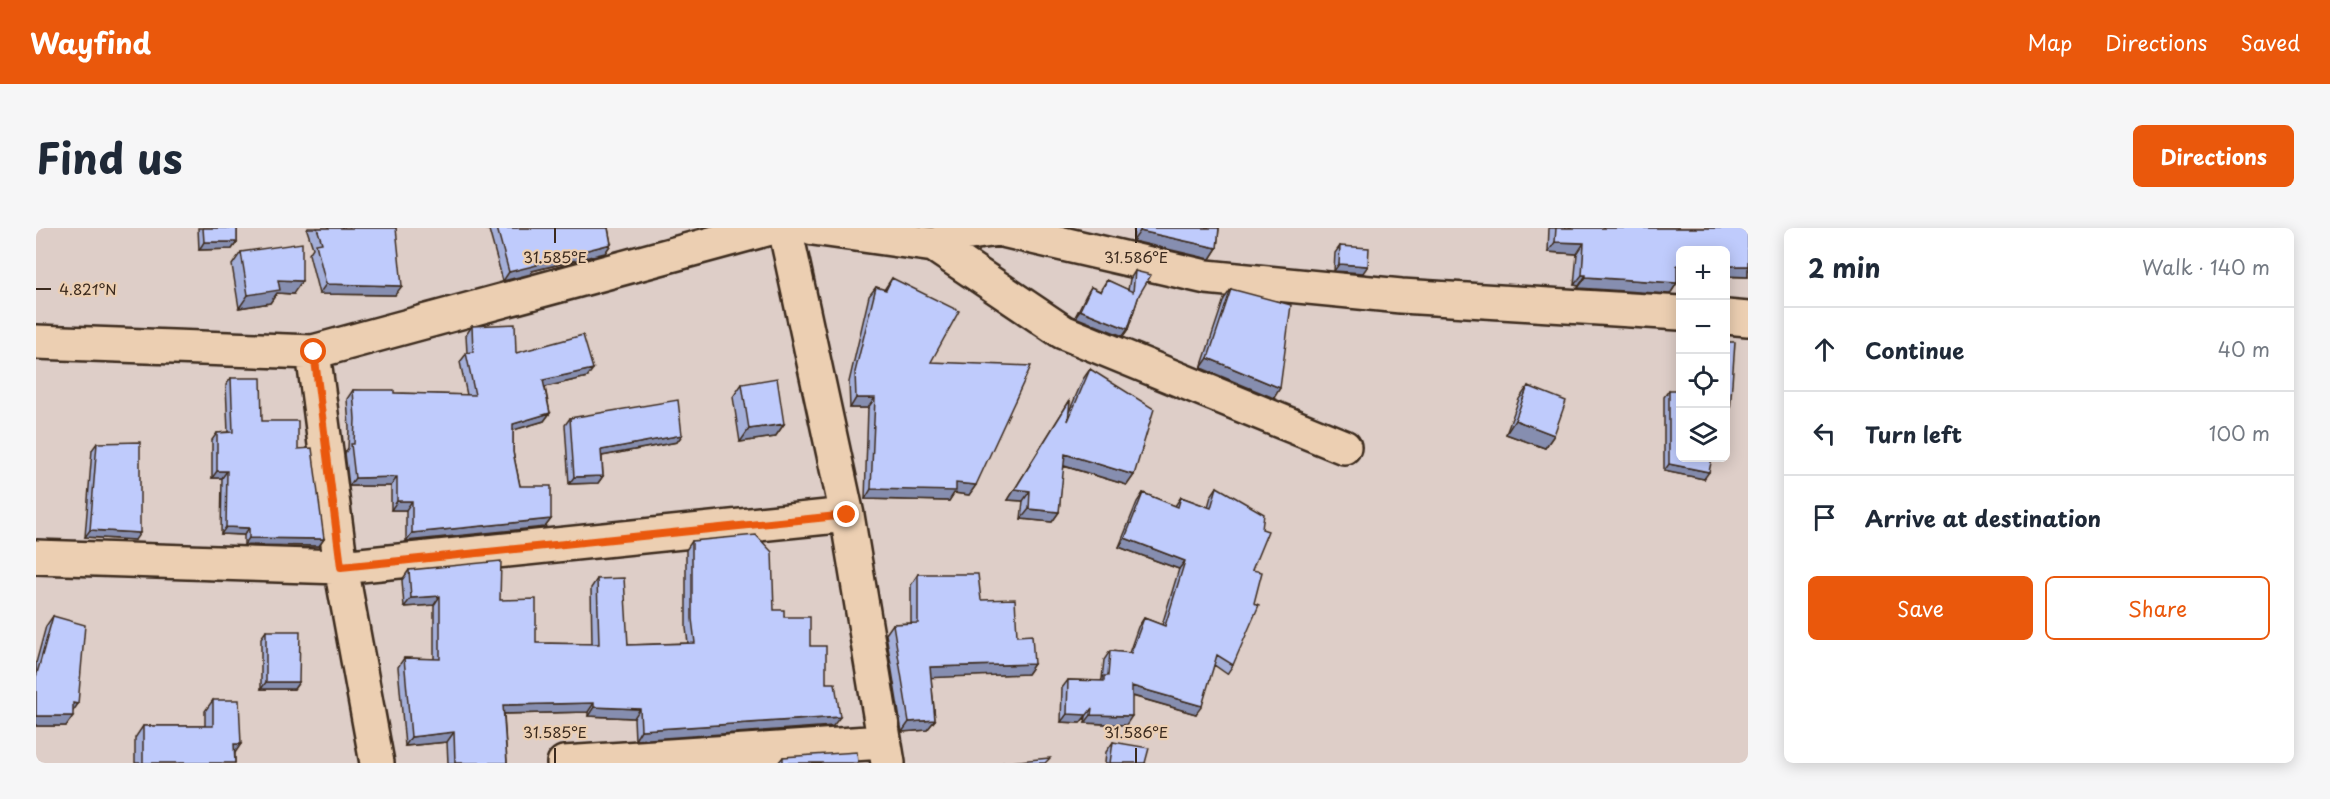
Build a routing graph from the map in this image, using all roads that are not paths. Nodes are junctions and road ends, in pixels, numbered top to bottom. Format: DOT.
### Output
graph roads {
  1 [pos="770,228"];
  2 [pos="785,228"];
  3 [pos="813,228"];
  4 [pos="934,245"];
  5 [pos="1676,313"];
  6 [pos="1730,317"];
  7 [pos="1748,319"];
  8 [pos="36,342"];
  9 [pos="314,352"];
  10 [pos="1344,447"];
  11 [pos="847,515"];
  12 [pos="36,557"];
  13 [pos="341,567"];
  14 [pos="885,753"];
  15 [pos="377,763"];
  16 [pos="564,763"];
  1 -- 9 [label="street"];
  2 -- 11 [label="street"];
  3 -- 4 [label="street"];
  4 -- 5 [label="street"];
  4 -- 10 [label="street"];
  6 -- 7 [label="street"];
  8 -- 9 [label="street"];
  9 -- 13 [label="street"];
  11 -- 13 [label="street"];
  11 -- 14 [label="street"];
  12 -- 13 [label="street"];
  13 -- 15 [label="street"];
  14 -- 16 [label="street"];
}
